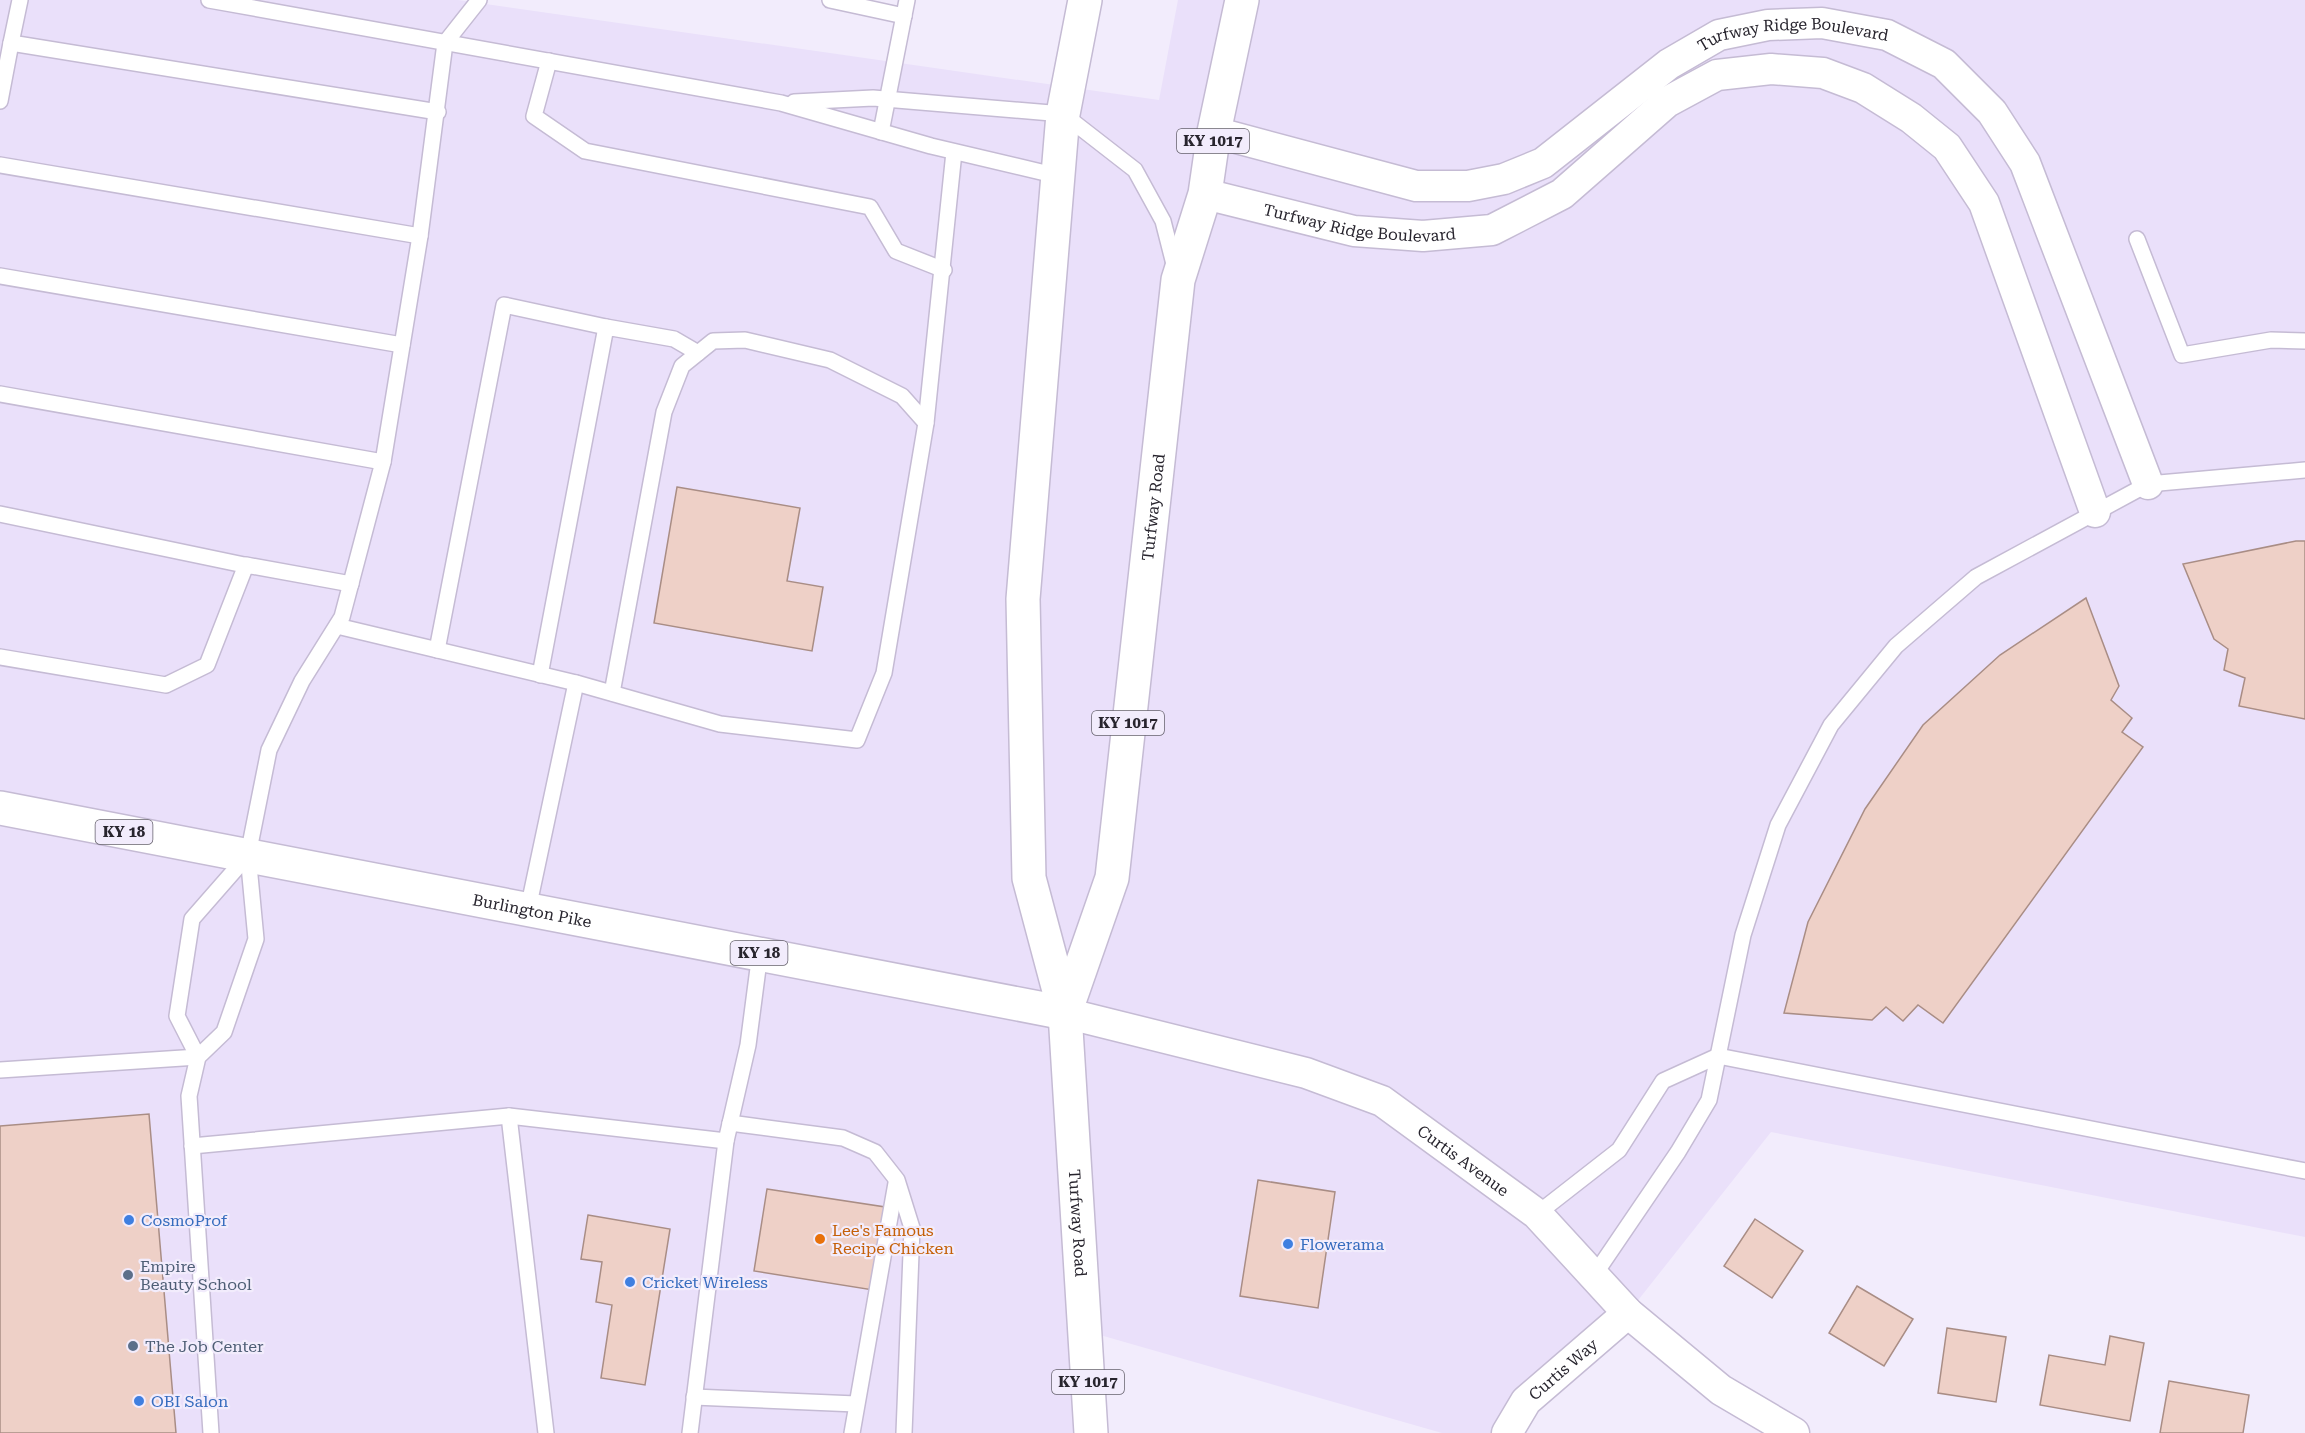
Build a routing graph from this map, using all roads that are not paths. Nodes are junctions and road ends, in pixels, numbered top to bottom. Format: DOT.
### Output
graph roads {
  1 [pos="20,0"];
  2 [pos="209,0"];
  3 [pos="479,0"];
  4 [pos="830,0"];
  5 [pos="907,0"];
  6 [pos="1085,0"];
  7 [pos="1242,0"];
  8 [pos="904,16"];
  9 [pos="11,43"];
  10 [pos="445,43"];
  11 [pos="549,61"];
  12 [pos="888,100"];
  13 [pos="0,101"];
  14 [pos="781,103"];
  15 [pos="438,112"];
  16 [pos="1063,114"];
  17 [pos="881,132"];
  18 [pos="1214,132"];
  19 [pos="954,152"];
  20 [pos="0,165"];
  21 [pos="1058,176"];
  22 [pos="1205,194"];
  23 [pos="420,236"];
  24 [pos="2137,239"];
  25 [pos="944,270"];
  26 [pos="0,276"];
  27 [pos="1178,280"];
  28 [pos="606,327"];
  29 [pos="2305,341"];
  30 [pos="402,345"];
  31 [pos="698,353"];
  32 [pos="0,394"];
  33 [pos="926,423"];
  34 [pos="383,462"];
  35 [pos="2305,470"];
  36 [pos="2148,484"];
  37 [pos="2095,512"];
  38 [pos="0,514"];
  39 [pos="249,566"];
  40 [pos="351,584"];
  41 [pos="337,626"];
  42 [pos="438,650"];
  43 [pos="0,657"];
  44 [pos="540,675"];
  45 [pos="576,683"];
  46 [pos="612,693"];
  47 [pos="0,808"];
  48 [pos="248,855"];
  49 [pos="528,909"];
  50 [pos="760,953"];
  51 [pos="1065,1013"];
  52 [pos="1718,1056"];
  53 [pos="198,1057"];
  54 [pos="0,1070"];
  55 [pos="509,1116"];
  56 [pos="729,1123"];
  57 [pos="726,1141"];
  58 [pos="192,1146"];
  59 [pos="2305,1171"];
  60 [pos="897,1180"];
  61 [pos="1537,1214"];
  62 [pos="1593,1277"];
  63 [pos="1628,1313"];
  64 [pos="694,1397"];
  65 [pos="856,1404"];
  66 [pos="211,1433"];
  67 [pos="546,1433"];
  68 [pos="690,1433"];
  69 [pos="852,1433"];
  70 [pos="903,1433"];
  71 [pos="1091,1433"];
  72 [pos="1507,1433"];
  73 [pos="1794,1433"];
  1 -- 9 [label="lane"];
  2 -- 10 [label="lane"];
  3 -- 10 [label="lane"];
  4 -- 8 [label="lane"];
  5 -- 8 [label="lane"];
  6 -- 16 [label="main road, Turfway Road / KY 1017"];
  7 -- 18 [label="main road, Turfway Road / KY 1017"];
  8 -- 12 [label="lane"];
  9 -- 13 [label="lane"];
  9 -- 15 [label="lane"];
  10 -- 11 [label="lane"];
  10 -- 15 [label="lane"];
  11 -- 14 [label="lane"];
  11 -- 25 [label="lane"];
  12 -- 14 [label="lane"];
  12 -- 16 [label="lane"];
  12 -- 17 [label="lane"];
  14 -- 17 [label="lane"];
  15 -- 23 [label="lane"];
  16 -- 21 [label="main road, Turfway Road / KY 1017"];
  16 -- 27 [label="lane"];
  17 -- 19 [label="lane"];
  18 -- 22 [label="main road, Turfway Road / KY 1017"];
  18 -- 36 [label="street, Turfway Ridge Boulevard"];
  19 -- 21 [label="lane"];
  19 -- 25 [label="lane"];
  20 -- 23 [label="lane"];
  21 -- 51 [label="main road, Turfway Road / KY 1017"];
  22 -- 27 [label="main road, Turfway Road / KY 1017"];
  22 -- 37 [label="street, Turfway Ridge Boulevard"];
  23 -- 30 [label="lane"];
  24 -- 29 [label="lane"];
  25 -- 33 [label="lane"];
  26 -- 30 [label="lane"];
  27 -- 51 [label="main road, Turfway Road / KY 1017"];
  28 -- 31 [label="lane"];
  28 -- 42 [label="lane"];
  28 -- 44 [label="lane"];
  30 -- 34 [label="lane"];
  31 -- 33 [label="lane"];
  31 -- 46 [label="lane"];
  32 -- 34 [label="lane"];
  33 -- 46 [label="lane"];
  34 -- 40 [label="lane"];
  35 -- 36 [label="lane"];
  36 -- 37 [label="lane"];
  37 -- 52 [label="lane"];
  38 -- 39 [label="lane"];
  39 -- 40 [label="lane"];
  39 -- 43 [label="lane"];
  40 -- 41 [label="lane"];
  41 -- 42 [label="lane"];
  41 -- 48 [label="lane"];
  42 -- 44 [label="lane"];
  44 -- 45 [label="lane"];
  45 -- 46 [label="lane"];
  45 -- 49 [label="lane"];
  47 -- 48 [label="main road, Burlington Pike / KY 18"];
  48 -- 49 [label="main road, Burlington Pike / KY 18"];
  48 -- 53 [label="lane"];
  48 -- 53 [label="lane"];
  49 -- 50 [label="main road, Burlington Pike / KY 18"];
  50 -- 51 [label="main road, Burlington Pike / KY 18"];
  50 -- 56 [label="lane"];
  51 -- 61 [label="street, Curtis Avenue"];
  51 -- 71 [label="main road, Turfway Road / KY 1017"];
  52 -- 59 [label="lane"];
  52 -- 61 [label="lane"];
  52 -- 62 [label="lane"];
  53 -- 54 [label="lane"];
  53 -- 58 [label="lane"];
  55 -- 57 [label="lane"];
  55 -- 58 [label="lane"];
  55 -- 67 [label="lane"];
  56 -- 57 [label="lane"];
  56 -- 60 [label="lane"];
  57 -- 64 [label="lane"];
  58 -- 66 [label="lane"];
  60 -- 65 [label="lane"];
  60 -- 70 [label="lane"];
  61 -- 62 [label="street, Curtis Avenue"];
  62 -- 63 [label="street, Curtis Avenue"];
  63 -- 72 [label="street, Curtis Way"];
  63 -- 73 [label="street, Curtis Avenue"];
  64 -- 65 [label="lane"];
  64 -- 68 [label="lane"];
  65 -- 69 [label="lane"];
}
